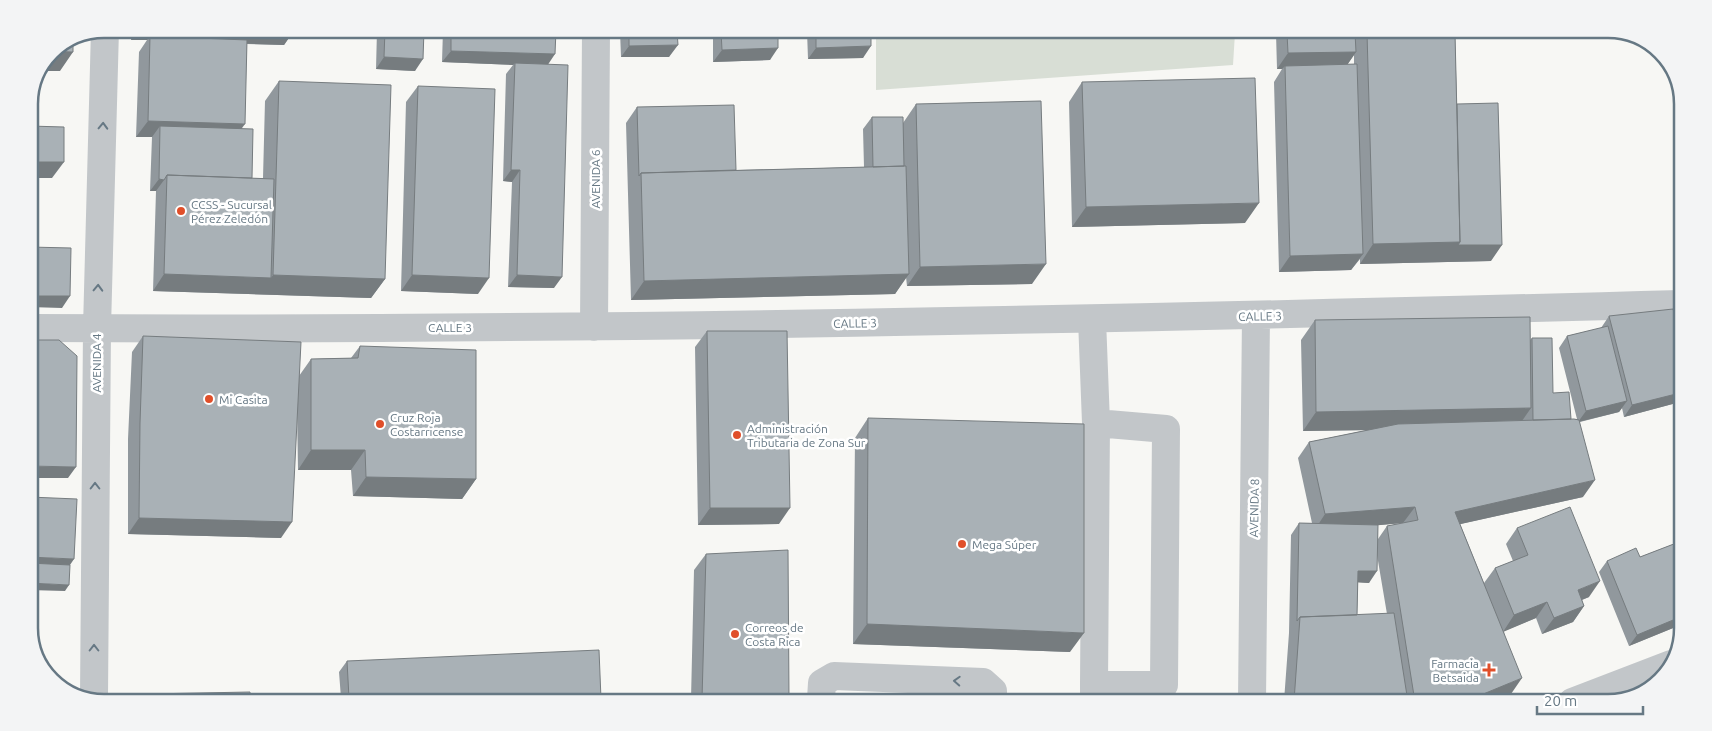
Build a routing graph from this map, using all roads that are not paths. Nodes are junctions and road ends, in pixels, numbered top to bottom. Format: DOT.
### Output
graph roads {
  1 [pos="106,37"];
  2 [pos="596,37"];
  3 [pos="1674,304"];
  4 [pos="1256,316"];
  5 [pos="1092,319"];
  6 [pos="594,327"];
  7 [pos="38,328"];
  8 [pos="97,328"];
  9 [pos="1096,423"];
  10 [pos="1661,668"];
  11 [pos="94,693"];
  12 [pos="1094,693"];
  13 [pos="821,694"];
  14 [pos="993,694"];
  15 [pos="1252,694"];
  16 [pos="1593,694"];
  8 -- 1 [label="street, AVENIDA 4, one-way"];
  2 -- 6 [label="street, AVENIDA 6"];
  3 -- 4 [label="street, CALLE 3"];
  4 -- 5 [label="street, CALLE 3"];
  4 -- 15 [label="street, AVENIDA 8"];
  5 -- 6 [label="street, CALLE 3"];
  5 -- 9 [label="street"];
  6 -- 8 [label="street, CALLE 3"];
  7 -- 8 [label="street, CALLE 3"];
  11 -- 8 [label="street, AVENIDA 4, one-way"];
  9 -- 12 [label="street"];
  9 -- 12 [label="street"];
  10 -- 16 [label="street"];
  14 -- 13 [label="street, one-way"];
}
